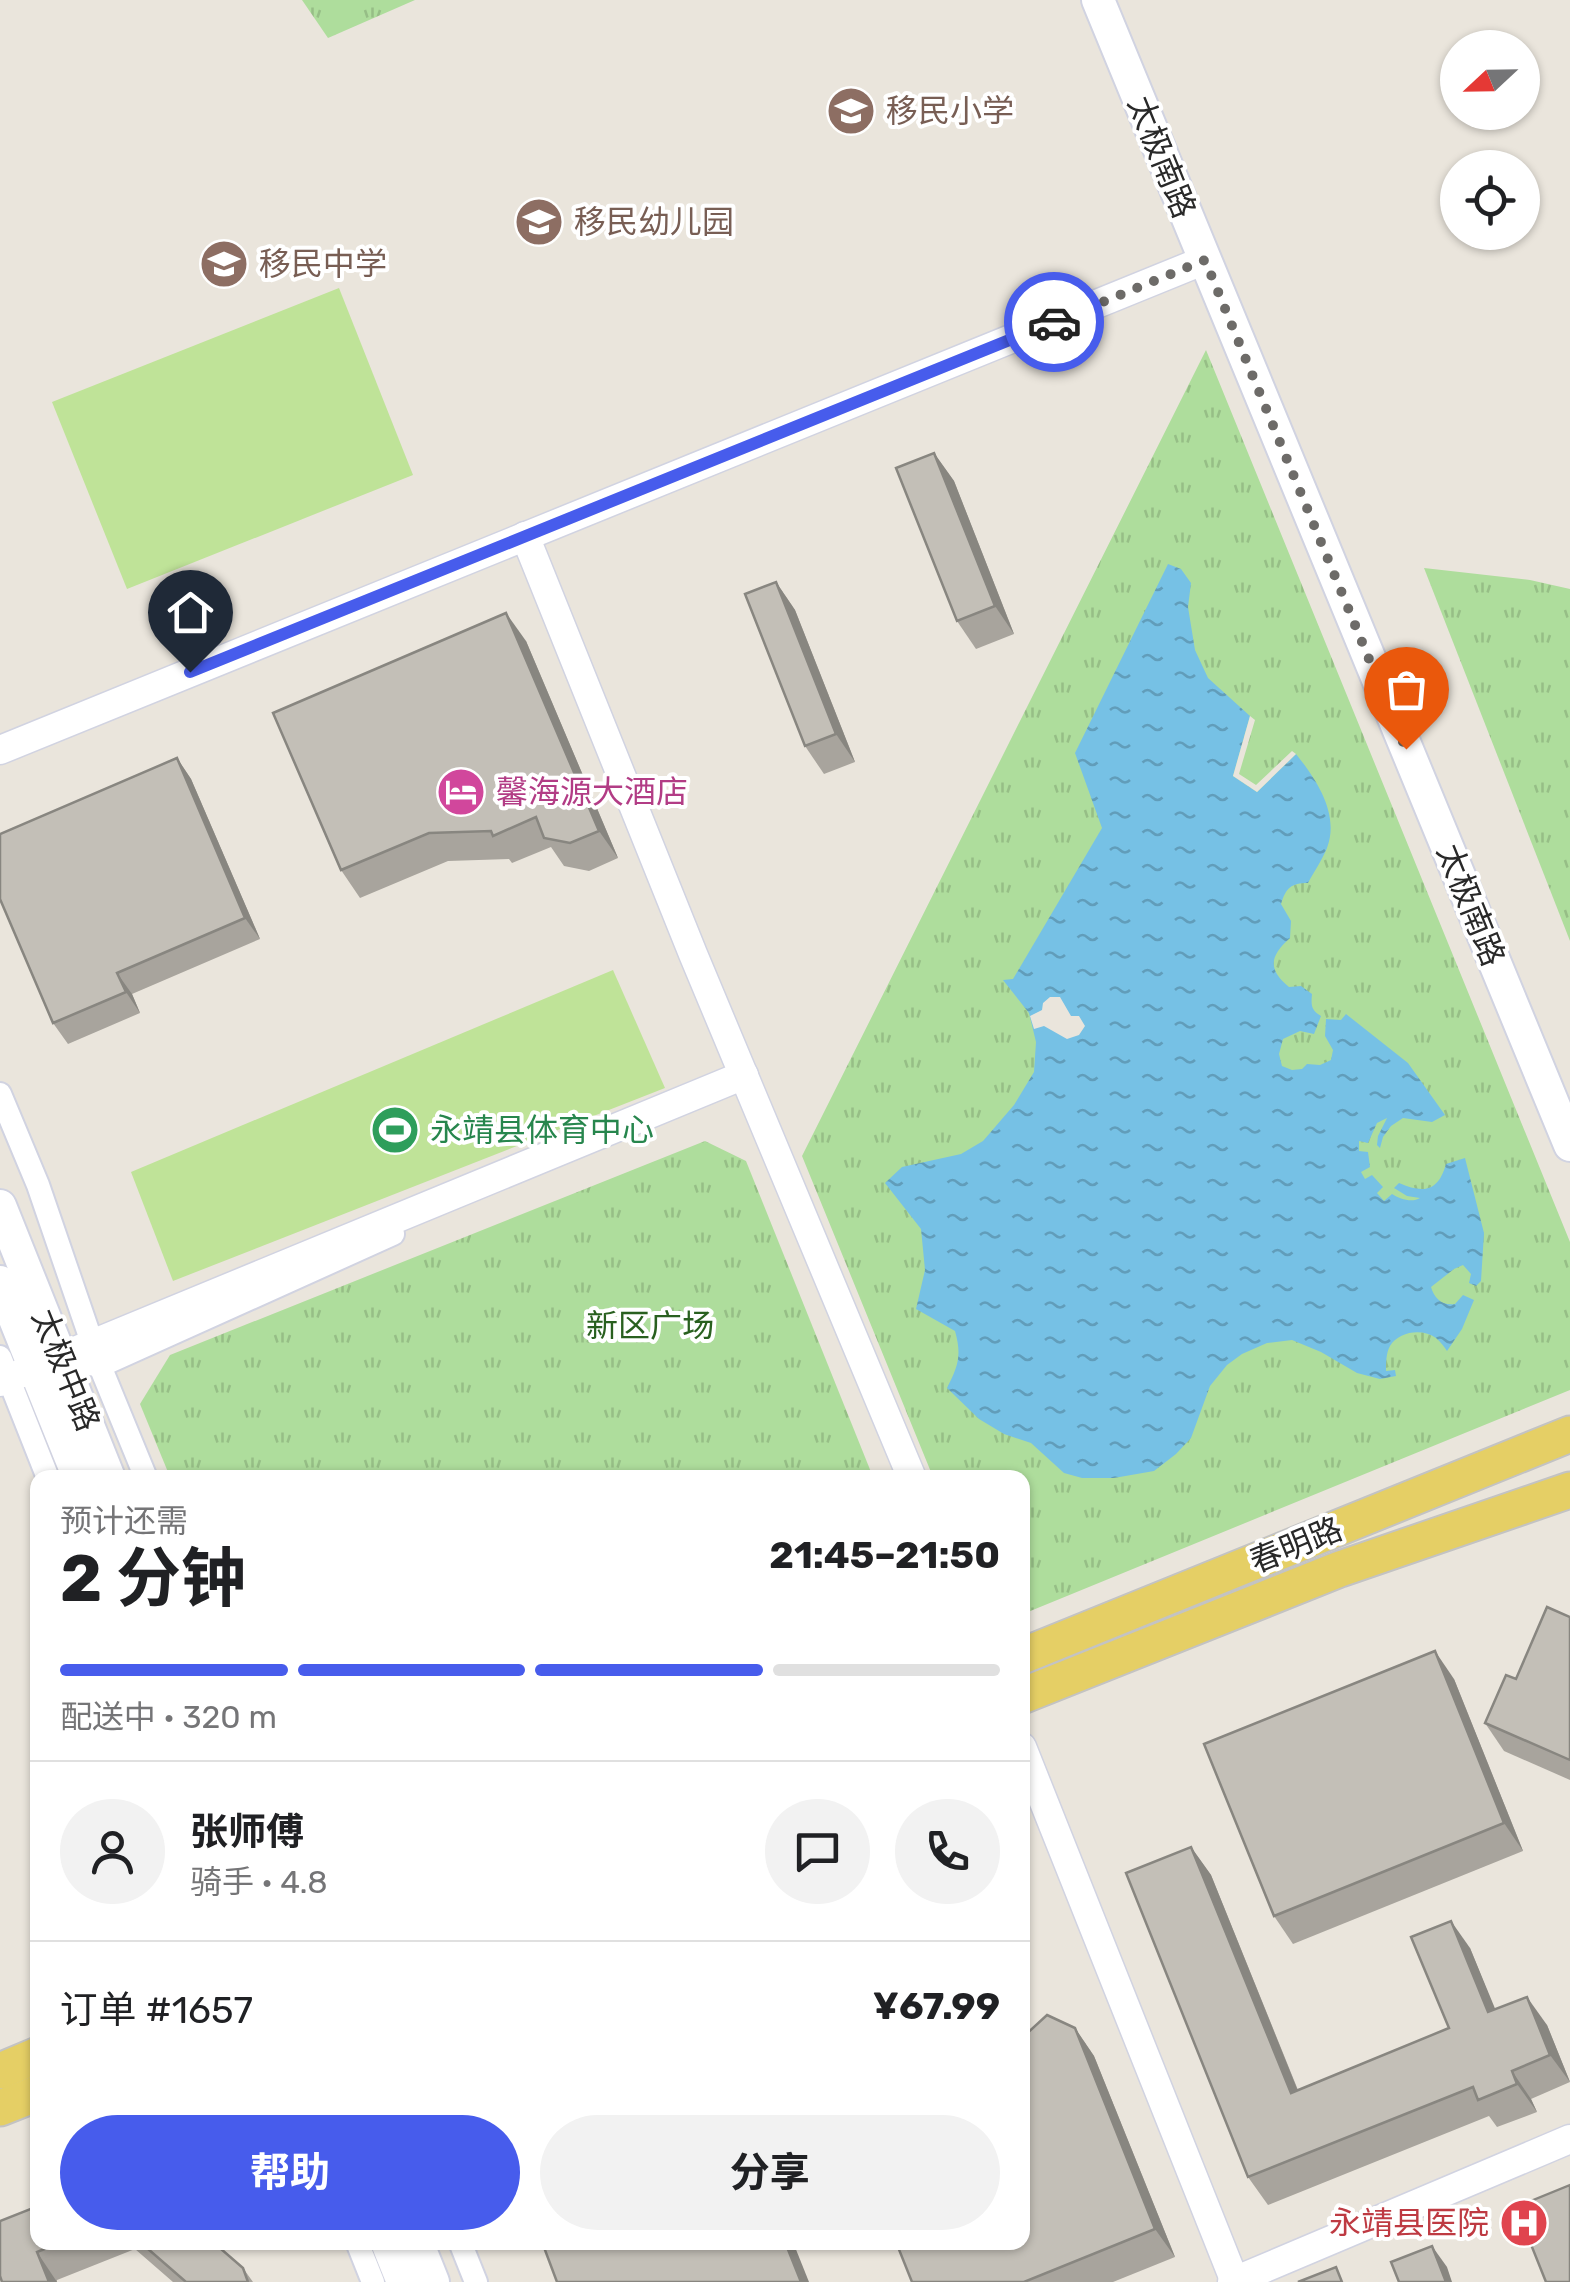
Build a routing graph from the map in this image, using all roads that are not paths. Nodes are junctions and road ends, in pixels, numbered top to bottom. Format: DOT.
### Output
graph roads {
  1 [pos="1098,0"];
  2 [pos="1205,260"];
  3 [pos="524,536"];
  4 [pos="0,750"];
  5 [pos="744,1076"];
  6 [pos="0,1094"];
  7 [pos="1570,1145"];
  8 [pos="0,1206"];
  9 [pos="0,1282"];
  10 [pos="97,1355"];
  11 [pos="21,1369"];
  12 [pos="1570,1434"];
  13 [pos="46,1470"];
  14 [pos="74,1470"];
  15 [pos="103,1470"];
  16 [pos="143,1470"];
  17 [pos="909,1470"];
  18 [pos="1570,1490"];
  19 [pos="1030,1653"];
  20 [pos="1030,1693"];
  21 [pos="1030,1766"];
  22 [pos="30,2058"];
  23 [pos="0,2070"];
  24 [pos="30,2096"];
  25 [pos="0,2108"];
  26 [pos="1570,2139"];
  27 [pos="360,2250"];
  28 [pos="390,2250"];
  29 [pos="420,2250"];
  30 [pos="463,2250"];
  31 [pos="373,2282"];
  32 [pos="403,2282"];
  33 [pos="433,2282"];
  34 [pos="476,2282"];
  35 [pos="1234,2282"];
  1 -- 2 [label="main road, 太极南路"];
  2 -- 3 [label="street"];
  2 -- 7 [label="main road, 太极南路"];
  3 -- 4 [label="street"];
  3 -- 5 [label="street"];
  5 -- 10 [label="street"];
  5 -- 17 [label="street"];
  6 -- 10 [label="street"];
  8 -- 11 [label="main road, 太极中路"];
  9 -- 11 [label="main road, 太极中路"];
  10 -- 11 [label="street"];
  10 -- 16 [label="street"];
  11 -- 13 [label="street"];
  11 -- 14 [label="main road, 太极中路"];
  11 -- 15 [label="main road, 太极中路"];
  12 -- 19 [label="main road, 春明路"];
  18 -- 20 [label="main road, 春明路"];
  21 -- 35 [label="street"];
  22 -- 23 [label="main road"];
  24 -- 25 [label="main road"];
  26 -- 35 [label="street"];
  27 -- 31 [label="street"];
  28 -- 32 [label="main road"];
  29 -- 33 [label="main road"];
  30 -- 34 [label="street"];
}
